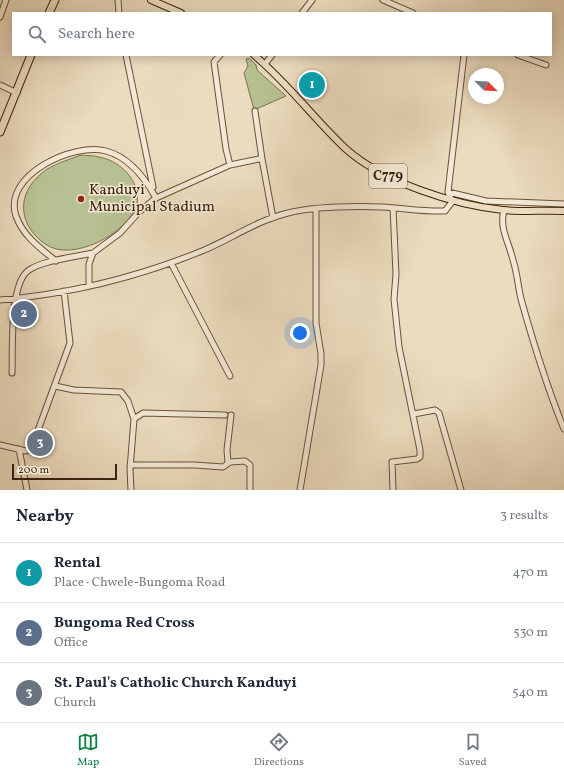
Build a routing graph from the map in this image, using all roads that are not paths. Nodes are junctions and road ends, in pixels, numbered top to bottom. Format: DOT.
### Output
graph roads {
  1 [pos="6,0"];
  2 [pos="55,0"];
  3 [pos="59,0"];
  4 [pos="118,0"];
  5 [pos="151,0"];
  6 [pos="312,0"];
  7 [pos="382,0"];
  8 [pos="49,12"];
  9 [pos="53,12"];
  10 [pos="119,12"];
  11 [pos="179,12"];
  12 [pos="303,12"];
  13 [pos="411,12"];
  14 [pos="0,17"];
  15 [pos="32,56"];
  16 [pos="34,56"];
  17 [pos="126,56"];
  18 [pos="220,56"];
  19 [pos="255,56"];
  20 [pos="271,56"];
  21 [pos="464,56"];
  22 [pos="521,56"];
  23 [pos="265,64"];
  24 [pos="546,65"];
  25 [pos="23,79"];
  26 [pos="0,85"];
  27 [pos="17,93"];
  28 [pos="254,111"];
  29 [pos="0,132"];
  30 [pos="262,160"];
  31 [pos="230,165"];
  32 [pos="448,192"];
  33 [pos="156,198"];
  34 [pos="452,202"];
  35 [pos="564,204"];
  36 [pos="393,208"];
  37 [pos="316,210"];
  38 [pos="504,210"];
  39 [pos="564,210"];
  40 [pos="273,218"];
  41 [pos="94,253"];
  42 [pos="56,261"];
  43 [pos="171,263"];
  44 [pos="89,286"];
  45 [pos="64,291"];
  46 [pos="16,298"];
  47 [pos="0,300"];
  48 [pos="12,373"];
  49 [pos="230,376"];
  50 [pos="55,386"];
  51 [pos="414,414"];
  52 [pos="225,415"];
  53 [pos="231,415"];
  54 [pos="134,419"];
  55 [pos="564,430"];
  56 [pos="0,445"];
  57 [pos="19,449"];
  58 [pos="228,463"];
  59 [pos="130,465"];
  60 [pos="27,490"];
  61 [pos="131,490"];
  62 [pos="250,490"];
  63 [pos="300,490"];
  64 [pos="392,490"];
  65 [pos="461,490"];
  1 -- 14 [label="street"];
  2 -- 8 [label="highway"];
  3 -- 9 [label="highway"];
  4 -- 10 [label="street"];
  5 -- 11 [label="main road"];
  6 -- 12 [label="street"];
  7 -- 13 [label="street"];
  15 -- 25 [label="highway"];
  16 -- 25 [label="highway"];
  17 -- 33 [label="street"];
  18 -- 31 [label="street"];
  19 -- 23 [label="main road, C779"];
  20 -- 23 [label="street"];
  21 -- 32 [label="street"];
  22 -- 24 [label="street"];
  23 -- 34 [label="main road, C779"];
  25 -- 27 [label="highway"];
  26 -- 27 [label="street"];
  27 -- 29 [label="highway"];
  28 -- 30 [label="street"];
  30 -- 31 [label="street"];
  30 -- 40 [label="street"];
  31 -- 33 [label="street"];
  32 -- 34 [label="street"];
  32 -- 35 [label="street"];
  33 -- 41 [label="street"];
  33 -- 42 [label="street"];
  34 -- 36 [label="street"];
  34 -- 38 [label="main road, C779"];
  35 -- 39 [label="street"];
  36 -- 37 [label="street"];
  36 -- 51 [label="street"];
  37 -- 40 [label="street"];
  37 -- 63 [label="street"];
  38 -- 39 [label="main road, C779"];
  38 -- 55 [label="street"];
  40 -- 43 [label="street"];
  41 -- 42 [label="street"];
  41 -- 44 [label="street"];
  42 -- 46 [label="street"];
  43 -- 44 [label="street"];
  43 -- 49 [label="street"];
  44 -- 45 [label="street"];
  45 -- 46 [label="street"];
  45 -- 50 [label="street"];
  46 -- 47 [label="street"];
  46 -- 48 [label="street"];
  50 -- 54 [label="street"];
  50 -- 57 [label="street"];
  51 -- 64 [label="street"];
  51 -- 65 [label="street"];
  52 -- 54 [label="street"];
  53 -- 58 [label="street"];
  54 -- 59 [label="street"];
  56 -- 57 [label="street"];
  57 -- 60 [label="street"];
  58 -- 59 [label="street"];
  58 -- 62 [label="street"];
  59 -- 61 [label="street"];
}
